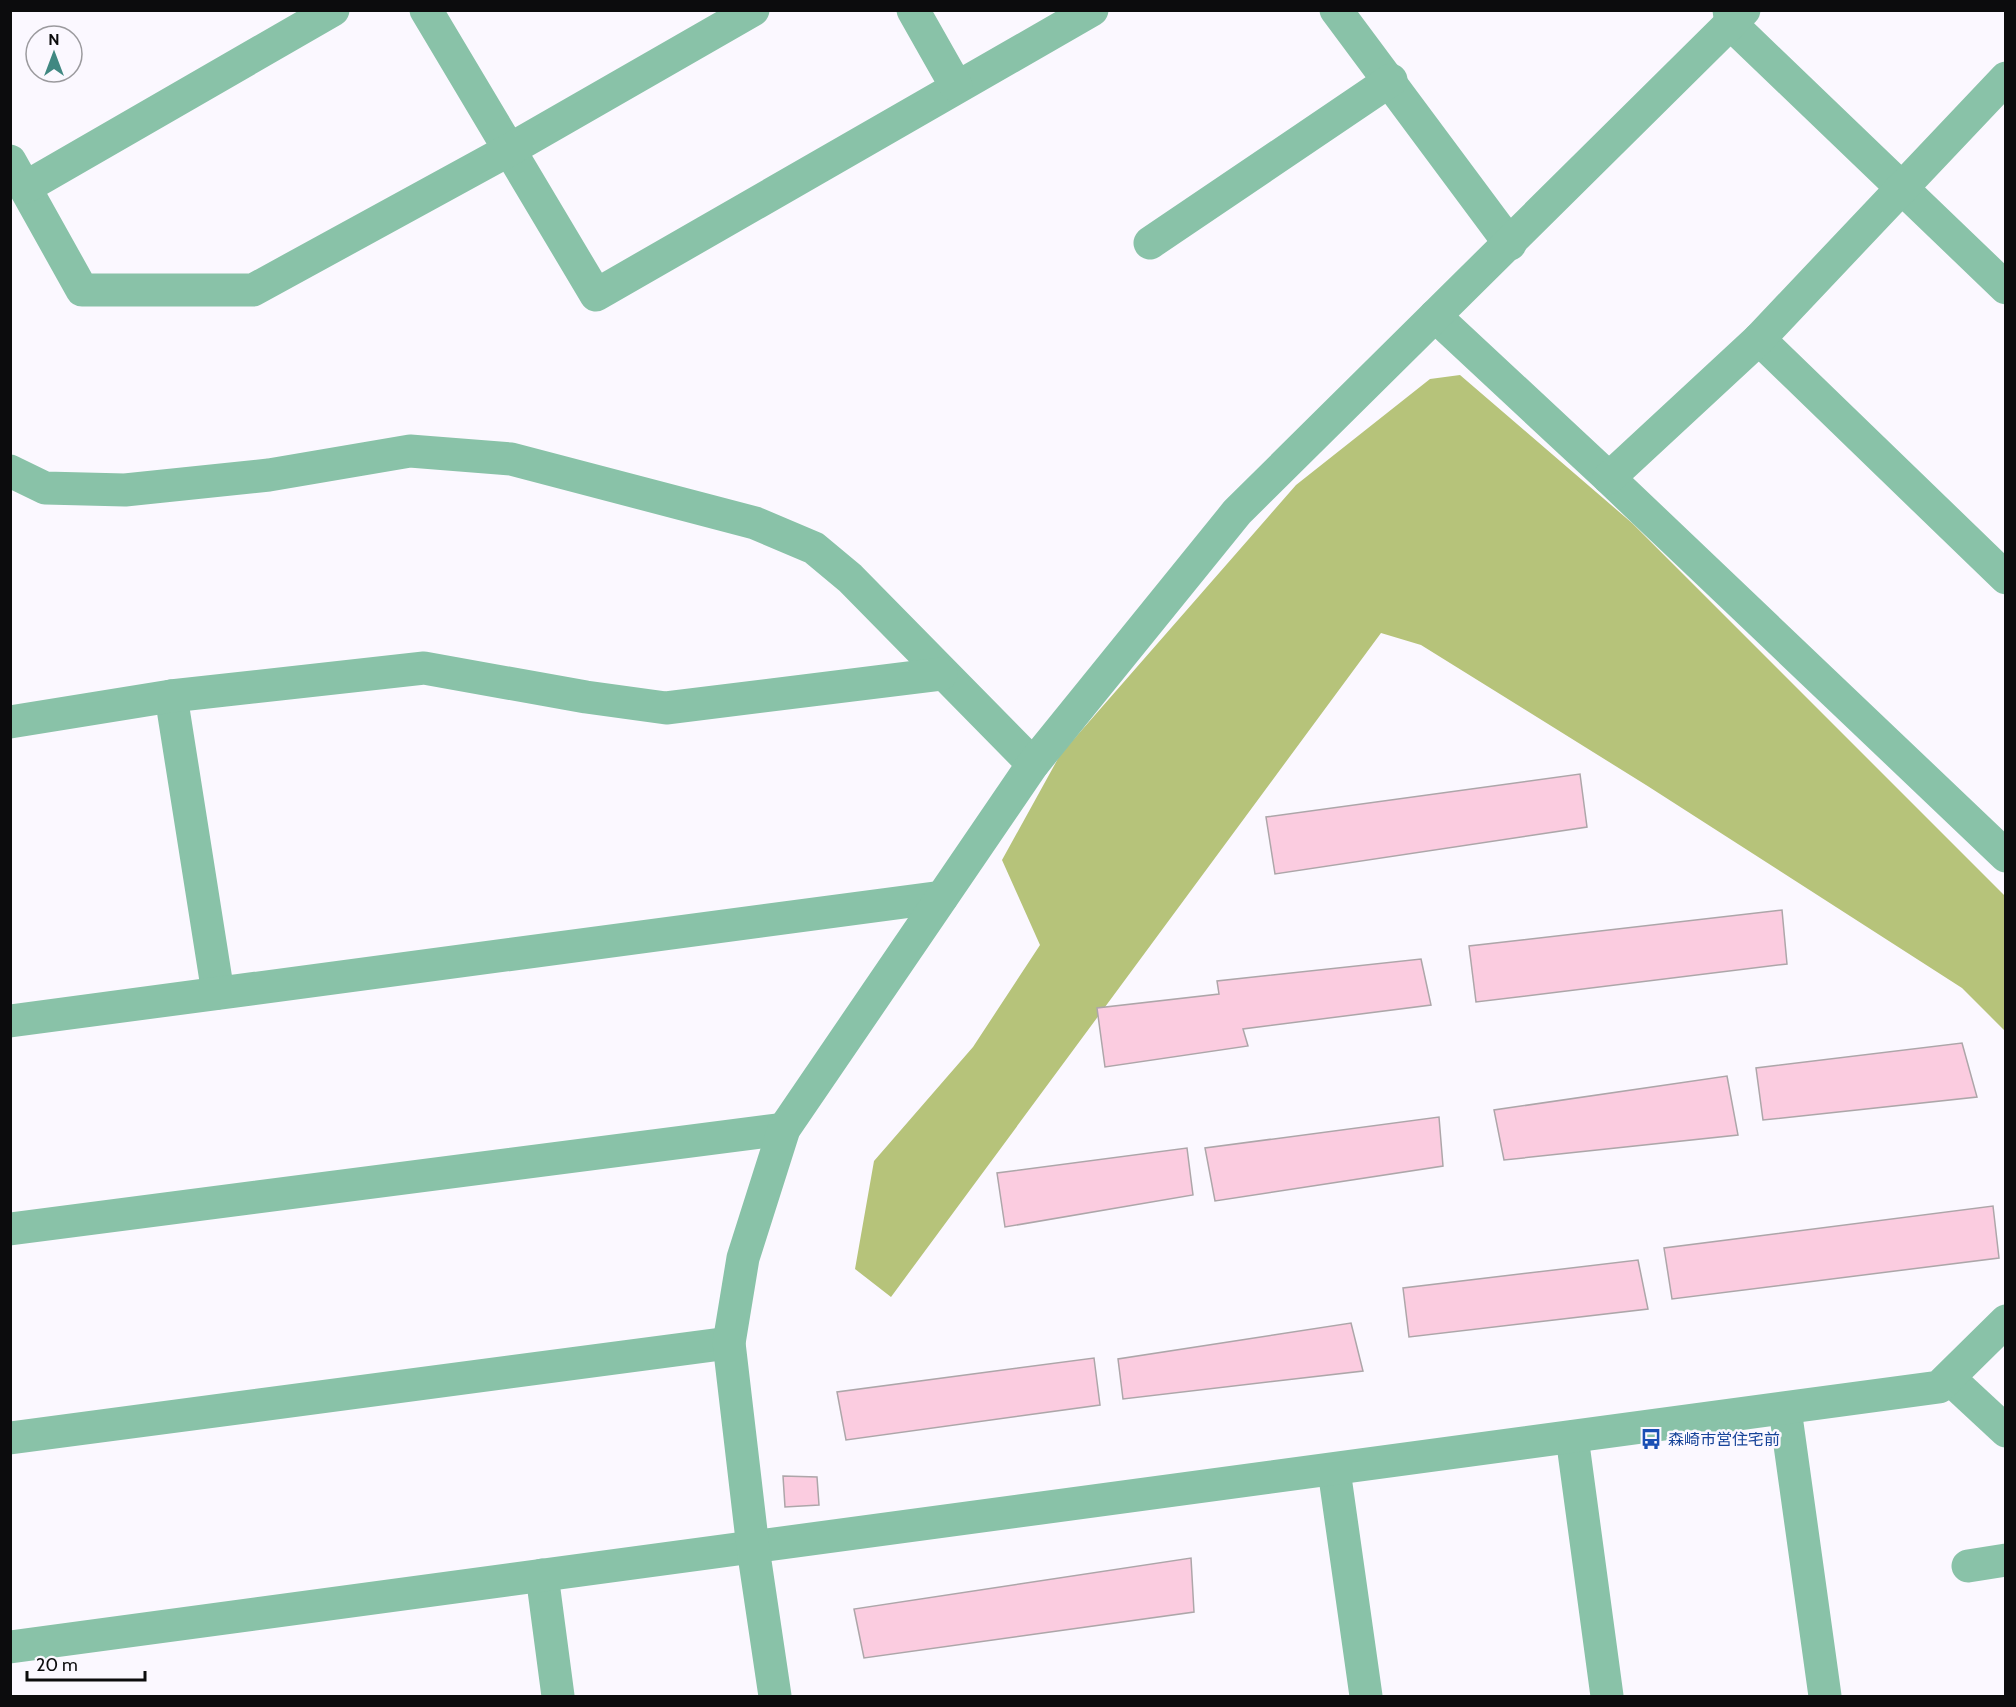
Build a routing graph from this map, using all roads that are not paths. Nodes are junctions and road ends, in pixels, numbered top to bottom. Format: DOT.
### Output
graph roads {
  1 [pos="333,10"];
  2 [pos="426,10"];
  3 [pos="753,10"];
  4 [pos="913,10"];
  5 [pos="1092,10"];
  6 [pos="1336,10"];
  7 [pos="1735,15"];
  8 [pos="2006,78"];
  9 [pos="1390,80"];
  10 [pos="956,86"];
  11 [pos="509,150"];
  12 [pos="18,174"];
  13 [pos="1900,188"];
  14 [pos="1150,243"];
  15 [pos="1510,244"];
  16 [pos="2006,288"];
  17 [pos="1435,316"];
  18 [pos="1759,339"];
  19 [pos="10,471"];
  20 [pos="1610,478"];
  21 [pos="2006,578"];
  22 [pos="941,674"];
  23 [pos="171,696"];
  24 [pos="10,722"];
  25 [pos="1033,764"];
  26 [pos="2006,856"];
  27 [pos="942,897"];
  28 [pos="218,993"];
  29 [pos="10,1021"];
  30 [pos="784,1129"];
  31 [pos="10,1229"];
  32 [pos="2006,1321"];
  33 [pos="729,1342"];
  34 [pos="1950,1378"];
  35 [pos="1785,1409"];
  36 [pos="2006,1431"];
  37 [pos="1572,1437"];
  38 [pos="10,1438"];
  39 [pos="1334,1470"];
  40 [pos="753,1548"];
  41 [pos="2006,1560"];
  42 [pos="1968,1566"];
  43 [pos="542,1575"];
  44 [pos="10,1647"];
  45 [pos="558,1696"];
  46 [pos="775,1696"];
  47 [pos="1366,1696"];
  48 [pos="1606,1696"];
  49 [pos="1825,1696"];
  1 -- 12 [label="street"];
  2 -- 11 [label="street"];
  3 -- 11 [label="street"];
  4 -- 10 [label="street"];
  5 -- 10 [label="street"];
  6 -- 9 [label="street"];
  7 -- 13 [label="street"];
  7 -- 15 [label="street"];
  8 -- 13 [label="street"];
  9 -- 14 [label="street"];
  9 -- 15 [label="street"];
  10 -- 11 [label="street"];
  11 -- 12 [label="street"];
  13 -- 16 [label="street"];
  13 -- 18 [label="street"];
  15 -- 17 [label="street"];
  17 -- 20 [label="street"];
  17 -- 25 [label="street"];
  18 -- 20 [label="street"];
  18 -- 21 [label="street"];
  19 -- 22 [label="street"];
  20 -- 26 [label="street"];
  22 -- 23 [label="street"];
  22 -- 25 [label="street"];
  23 -- 24 [label="street"];
  23 -- 28 [label="street"];
  25 -- 27 [label="street"];
  27 -- 28 [label="street"];
  27 -- 30 [label="street"];
  28 -- 29 [label="street"];
  30 -- 31 [label="street"];
  30 -- 33 [label="street"];
  32 -- 34 [label="street"];
  33 -- 38 [label="street"];
  33 -- 40 [label="street"];
  34 -- 35 [label="street"];
  34 -- 36 [label="street"];
  35 -- 37 [label="street"];
  35 -- 49 [label="street"];
  37 -- 39 [label="street"];
  37 -- 48 [label="street"];
  39 -- 40 [label="street"];
  39 -- 47 [label="street"];
  40 -- 43 [label="street"];
  40 -- 46 [label="street"];
  41 -- 42 [label="street"];
  43 -- 44 [label="street"];
  43 -- 45 [label="street"];
}
